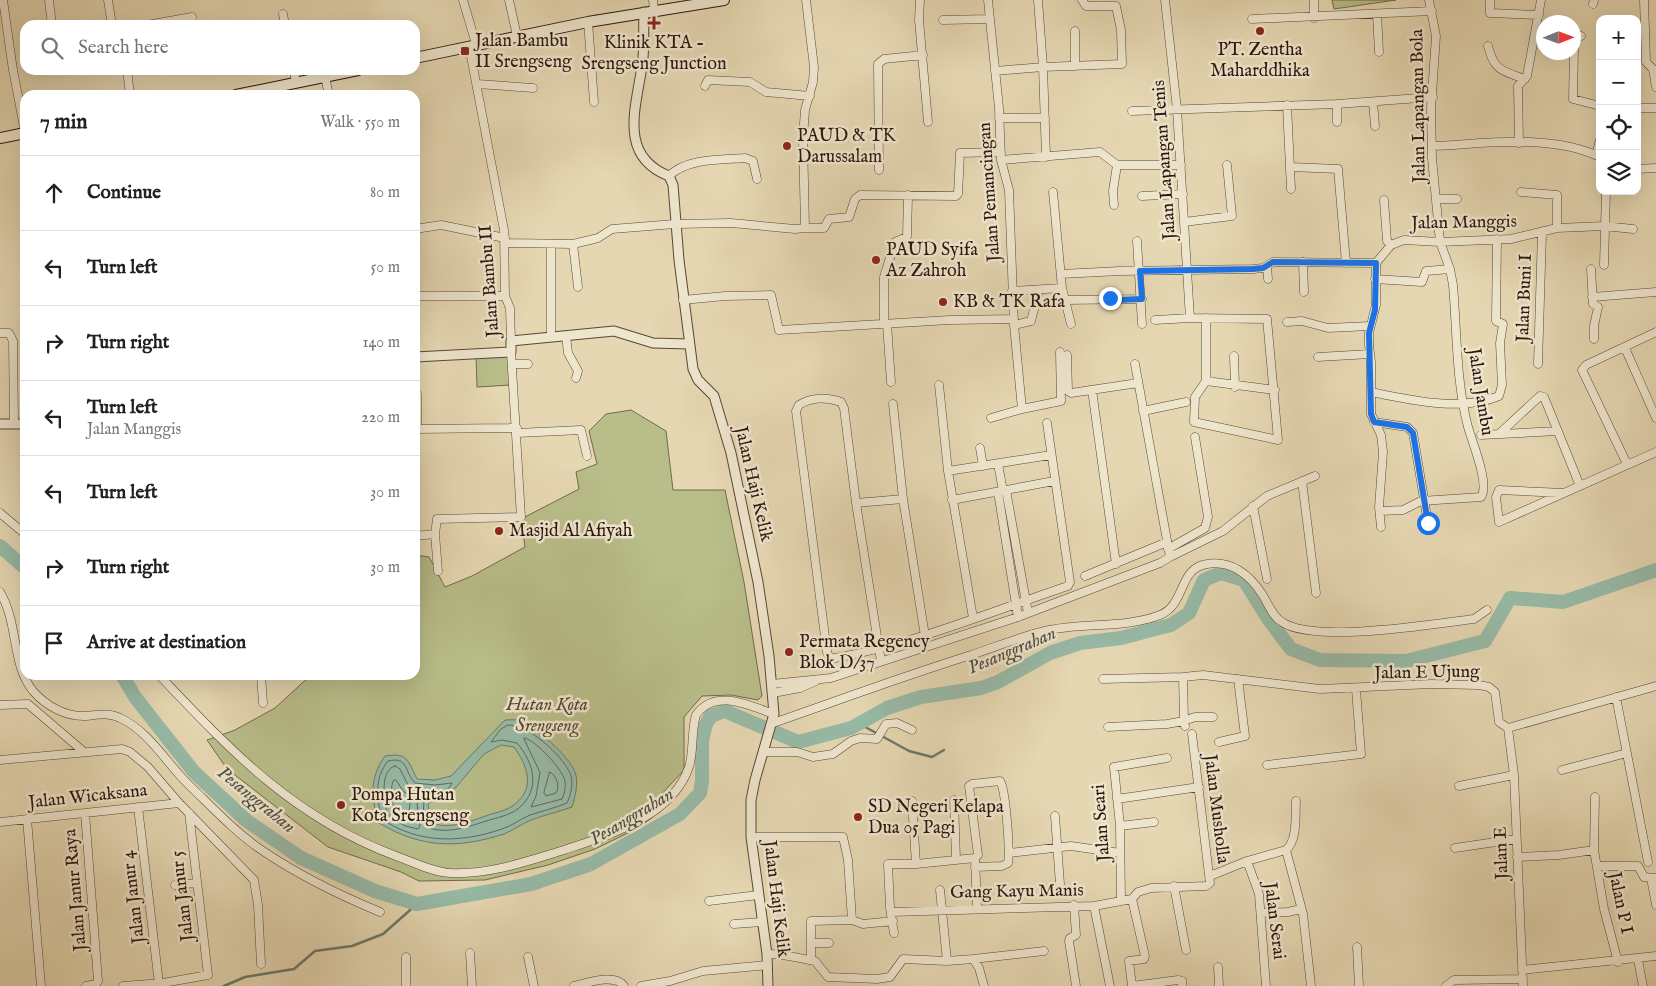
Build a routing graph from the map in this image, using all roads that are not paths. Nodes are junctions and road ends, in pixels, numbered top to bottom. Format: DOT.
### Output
graph roads {
  1 [pos="3,0"];
  2 [pos="49,0"];
  3 [pos="108,0"];
  4 [pos="463,0"];
  5 [pos="509,0"];
  6 [pos="724,0"];
  7 [pos="806,0"];
  8 [pos="915,0"];
  9 [pos="920,0"];
  10 [pos="988,0"];
  11 [pos="1038,0"];
  12 [pos="1082,0"];
  13 [pos="1165,0"];
  14 [pos="1314,0"];
  15 [pos="1430,0"];
  16 [pos="1490,0"];
  17 [pos="1541,0"];
  18 [pos="1644,0"];
  19 [pos="650,8"];
  20 [pos="1432,11"];
  21 [pos="283,14"];
  22 [pos="1377,14"];
  23 [pos="1539,15"];
  24 [pos="192,17"];
  25 [pos="1314,18"];
  26 [pos="989,19"];
  27 [pos="1252,19"];
  28 [pos="51,20"];
  29 [pos="111,20"];
  30 [pos="176,20"];
  31 [pos="284,20"];
  32 [pos="919,20"];
  33 [pos="943,20"];
  34 [pos="588,22"];
  35 [pos="1075,31"];
  36 [pos="517,36"];
  37 [pos="1536,41"];
  38 [pos="473,45"];
  39 [pos="1534,45"];
  40 [pos="1488,46"];
  41 [pos="1379,52"];
  42 [pos="923,55"];
  43 [pos="420,57"];
  44 [pos="1574,60"];
  45 [pos="1075,66"];
  46 [pos="1043,67"];
  47 [pos="995,71"];
  48 [pos="128,75"];
  49 [pos="295,75"];
  50 [pos="334,75"];
  51 [pos="325,77"];
  52 [pos="1525,79"];
  53 [pos="296,83"];
  54 [pos="477,84"];
  55 [pos="705,86"];
  56 [pos="1656,87"];
  57 [pos="533,88"];
  58 [pos="129,90"];
  59 [pos="261,90"];
  60 [pos="328,90"];
  61 [pos="810,96"];
  62 [pos="1433,97"];
  63 [pos="594,102"];
  64 [pos="1373,102"];
  65 [pos="20,103"];
  66 [pos="1337,104"];
  67 [pos="1287,105"];
  68 [pos="1596,105"];
  69 [pos="1641,108"];
  70 [pos="1656,108"];
  71 [pos="1177,109"];
  72 [pos="1132,111"];
  73 [pos="999,118"];
  74 [pos="1045,118"];
  75 [pos="928,122"];
  76 [pos="1337,122"];
  77 [pos="1374,126"];
  78 [pos="20,134"];
  79 [pos="0,138"];
  80 [pos="1519,143"];
  81 [pos="1432,146"];
  82 [pos="1596,155"];
  83 [pos="1001,156"];
  84 [pos="1046,157"];
  85 [pos="1181,165"];
  86 [pos="1228,165"];
  87 [pos="1117,166"];
  88 [pos="1291,167"];
  89 [pos="1656,168"];
  90 [pos="1641,169"];
  91 [pos="878,170"];
  92 [pos="669,176"];
  93 [pos="757,179"];
  94 [pos="1291,189"];
  95 [pos="1053,192"];
  96 [pos="1521,192"];
  97 [pos="1183,194"];
  98 [pos="908,195"];
  99 [pos="1606,195"];
  100 [pos="1142,196"];
  101 [pos="1436,199"];
  102 [pos="1457,199"];
  103 [pos="1384,200"];
  104 [pos="1114,205"];
  105 [pos="1184,222"];
  106 [pos="675,224"];
  107 [pos="1604,226"];
  108 [pos="420,228"];
  109 [pos="805,228"];
  110 [pos="1557,228"];
  111 [pos="1633,229"];
  112 [pos="1542,233"];
  113 [pos="1497,239"];
  114 [pos="505,240"];
  115 [pos="1137,241"];
  116 [pos="1440,242"];
  117 [pos="573,244"];
  118 [pos="550,245"];
  119 [pos="1391,245"];
  120 [pos="1302,262"];
  121 [pos="1346,263"];
  122 [pos="1376,263"];
  123 [pos="1604,265"];
  124 [pos="1267,266"];
  125 [pos="1450,269"];
  126 [pos="1189,270"];
  127 [pos="1592,270"];
  128 [pos="1140,271"];
  129 [pos="1061,274"];
  130 [pos="1268,279"];
  131 [pos="1375,279"];
  132 [pos="578,287"];
  133 [pos="1062,288"];
  134 [pos="1039,290"];
  135 [pos="1012,292"];
  136 [pos="1304,292"];
  137 [pos="1656,292"];
  138 [pos="420,296"];
  139 [pos="505,296"];
  140 [pos="1592,297"];
  141 [pos="1142,299"];
  142 [pos="683,300"];
  143 [pos="1065,300"];
  144 [pos="1190,318"];
  145 [pos="1206,318"];
  146 [pos="1155,320"];
  147 [pos="1014,322"];
  148 [pos="1287,322"];
  149 [pos="886,324"];
  150 [pos="1071,324"];
  151 [pos="1142,324"];
  152 [pos="1370,326"];
  153 [pos="1656,332"];
  154 [pos="0,333"];
  155 [pos="566,336"];
  156 [pos="551,337"];
  157 [pos="1594,339"];
  158 [pos="511,341"];
  159 [pos="689,344"];
  160 [pos="1625,348"];
  161 [pos="511,352"];
  162 [pos="1370,354"];
  163 [pos="420,356"];
  164 [pos="1234,356"];
  165 [pos="1318,357"];
  166 [pos="512,364"];
  167 [pos="528,364"];
  168 [pos="1135,364"];
  169 [pos="1538,364"];
  170 [pos="576,378"];
  171 [pos="1206,381"];
  172 [pos="891,382"];
  173 [pos="1138,383"];
  174 [pos="939,385"];
  175 [pos="1235,386"];
  176 [pos="1092,390"];
  177 [pos="1275,390"];
  178 [pos="1371,392"];
  179 [pos="1186,402"];
  180 [pos="1463,403"];
  181 [pos="893,404"];
  182 [pos="1022,409"];
  183 [pos="1143,411"];
  184 [pos="991,418"];
  185 [pos="1656,418"];
  186 [pos="1374,422"];
  187 [pos="1048,423"];
  188 [pos="0,424"];
  189 [pos="14,424"];
  190 [pos="20,424"];
  191 [pos="420,429"];
  192 [pos="517,430"];
  193 [pos="1557,431"];
  194 [pos="1500,433"];
  195 [pos="1481,435"];
  196 [pos="1195,438"];
  197 [pos="980,448"];
  198 [pos="1656,452"];
  199 [pos="1051,455"];
  200 [pos="587,456"];
  201 [pos="998,464"];
  202 [pos="1627,464"];
  203 [pos="983,466"];
  204 [pos="948,471"];
  205 [pos="1315,476"];
  206 [pos="1054,481"];
  207 [pos="1302,481"];
  208 [pos="1580,486"];
  209 [pos="1002,491"];
  210 [pos="1564,494"];
  211 [pos="903,498"];
  212 [pos="952,500"];
  213 [pos="1425,501"];
  214 [pos="856,503"];
  215 [pos="1253,506"];
  216 [pos="1380,511"];
  217 [pos="0,513"];
  218 [pos="1007,519"];
  219 [pos="1428,523"];
  220 [pos="1381,527"];
  221 [pos="20,530"];
  222 [pos="435,534"];
  223 [pos="420,536"];
  224 [pos="1167,546"];
  225 [pos="1170,557"];
  226 [pos="1116,564"];
  227 [pos="438,571"];
  228 [pos="1085,576"];
  229 [pos="1267,579"];
  230 [pos="0,592"];
  231 [pos="1316,593"];
  232 [pos="1024,601"];
  233 [pos="1016,604"];
  234 [pos="1487,610"];
  235 [pos="1028,613"];
  236 [pos="1018,617"];
  237 [pos="973,618"];
  238 [pos="925,636"];
  239 [pos="879,649"];
  240 [pos="881,661"];
  241 [pos="20,666"];
  242 [pos="1183,677"];
  243 [pos="1104,679"];
  244 [pos="1238,679"];
  245 [pos="27,680"];
  246 [pos="164,680"];
  247 [pos="261,680"];
  248 [pos="1656,686"];
  249 [pos="773,688"];
  250 [pos="1356,689"];
  251 [pos="1616,697"];
  252 [pos="263,703"];
  253 [pos="0,704"];
  254 [pos="774,714"];
  255 [pos="1213,717"];
  256 [pos="1185,724"];
  257 [pos="772,725"];
  258 [pos="1108,727"];
  259 [pos="1508,728"];
  260 [pos="912,730"];
  261 [pos="1192,734"];
  262 [pos="1220,742"];
  263 [pos="764,749"];
  264 [pos="84,752"];
  265 [pos="1627,753"];
  266 [pos="1167,758"];
  267 [pos="0,760"];
  268 [pos="1267,765"];
  269 [pos="1562,770"];
  270 [pos="1514,775"];
  271 [pos="1459,786"];
  272 [pos="1199,787"];
  273 [pos="1595,797"];
  274 [pos="1117,799"];
  275 [pos="954,800"];
  276 [pos="912,801"];
  277 [pos="1296,801"];
  278 [pos="178,803"];
  279 [pos="138,807"];
  280 [pos="85,813"];
  281 [pos="189,813"];
  282 [pos="1055,816"];
  283 [pos="27,819"];
  284 [pos="0,822"];
  285 [pos="1154,822"];
  286 [pos="1120,826"];
  287 [pos="751,837"];
  288 [pos="1516,839"];
  289 [pos="1059,847"];
  290 [pos="1455,848"];
  291 [pos="1286,850"];
  292 [pos="1594,850"];
  293 [pos="1009,853"];
  294 [pos="1120,853"];
  295 [pos="1517,856"];
  296 [pos="975,858"];
  297 [pos="956,860"];
  298 [pos="1247,861"];
  299 [pos="1648,862"];
  300 [pos="916,864"];
  301 [pos="1597,866"];
  302 [pos="975,867"];
  303 [pos="1210,876"];
  304 [pos="1654,878"];
  305 [pos="196,883"];
  306 [pos="1060,884"];
  307 [pos="175,885"];
  308 [pos="1174,886"];
  309 [pos="940,890"];
  310 [pos="758,895"];
  311 [pos="1132,899"];
  312 [pos="709,901"];
  313 [pos="1121,901"];
  314 [pos="1074,905"];
  315 [pos="1656,905"];
  316 [pos="1094,906"];
  317 [pos="977,908"];
  318 [pos="1301,908"];
  319 [pos="941,909"];
  320 [pos="380,912"];
  321 [pos="891,912"];
  322 [pos="1261,912"];
  323 [pos="852,920"];
  324 [pos="892,921"];
  325 [pos="762,922"];
  326 [pos="734,924"];
  327 [pos="894,933"];
  328 [pos="811,943"];
  329 [pos="829,943"];
  330 [pos="1357,947"];
  331 [pos="1186,950"];
  332 [pos="1044,951"];
  333 [pos="470,954"];
  334 [pos="767,954"];
  335 [pos="1656,956"];
  336 [pos="406,957"];
  337 [pos="528,957"];
  338 [pos="973,958"];
  339 [pos="811,960"];
  340 [pos="1638,960"];
  341 [pos="947,961"];
  342 [pos="1618,962"];
  343 [pos="261,964"];
  344 [pos="768,965"];
  345 [pos="1218,967"];
  346 [pos="1522,970"];
  347 [pos="877,982"];
  348 [pos="1523,982"];
  349 [pos="159,984"];
  350 [pos="671,984"];
  351 [pos="41,986"];
  352 [pos="86,986"];
  353 [pos="122,986"];
  354 [pos="406,986"];
  355 [pos="472,986"];
  356 [pos="534,986"];
  357 [pos="574,986"];
  358 [pos="624,986"];
  359 [pos="641,986"];
  360 [pos="768,986"];
  361 [pos="984,986"];
  362 [pos="1076,986"];
  363 [pos="1110,986"];
  364 [pos="1132,986"];
  365 [pos="1182,986"];
  366 [pos="1219,986"];
  367 [pos="1266,986"];
  368 [pos="1311,986"];
  369 [pos="1359,986"];
  370 [pos="1446,986"];
  371 [pos="1643,986"];
  1 -- 65 [label="street"];
  2 -- 28 [label="street"];
  3 -- 29 [label="street"];
  4 -- 38 [label="street, Jalan Bambu II"];
  5 -- 36 [label="street"];
  6 -- 19 [label="main road"];
  7 -- 61 [label="street"];
  8 -- 32 [label="street"];
  9 -- 32 [label="street"];
  10 -- 26 [label="street, Jalan Pemancingan"];
  11 -- 46 [label="street"];
  12 -- 45 [label="street"];
  13 -- 71 [label="street, Jalan Lapangan Tenis"];
  14 -- 25 [label="street"];
  15 -- 20 [label="street, Jalan Lapangan Bola"];
  16 -- 23 [label="street"];
  17 -- 23 [label="street"];
  18 -- 56 [label="street"];
  19 -- 34 [label="main road"];
  19 -- 92 [label="street"];
  20 -- 22 [label="street"];
  20 -- 62 [label="street, Jalan Lapangan Bola"];
  21 -- 31 [label="street"];
  22 -- 25 [label="street"];
  22 -- 41 [label="street"];
  24 -- 30 [label="street"];
  25 -- 27 [label="street"];
  26 -- 33 [label="street"];
  26 -- 47 [label="street, Jalan Pemancingan"];
  32 -- 42 [label="street"];
  34 -- 36 [label="main road"];
  34 -- 63 [label="street"];
  35 -- 45 [label="street"];
  36 -- 38 [label="main road"];
  37 -- 39 [label="street"];
  38 -- 43 [label="main road"];
  38 -- 54 [label="street, Jalan Bambu II"];
  39 -- 52 [label="street"];
  40 -- 52 [label="street"];
  42 -- 75 [label="street"];
  42 -- 91 [label="street"];
  44 -- 68 [label="street"];
  45 -- 46 [label="street"];
  46 -- 47 [label="street"];
  46 -- 74 [label="street"];
  47 -- 73 [label="street, Jalan Pemancingan"];
  48 -- 58 [label="street"];
  49 -- 53 [label="street"];
  50 -- 51 [label="main road"];
  51 -- 53 [label="main road"];
  51 -- 60 [label="street"];
  52 -- 80 [label="street"];
  53 -- 59 [label="main road"];
  54 -- 57 [label="street"];
  54 -- 114 [label="street, Jalan Bambu II"];
  55 -- 61 [label="street"];
  61 -- 109 [label="street"];
  62 -- 64 [label="street"];
  62 -- 81 [label="street, Jalan Lapangan Bola"];
  64 -- 66 [label="street"];
  64 -- 77 [label="street"];
  66 -- 67 [label="street"];
  66 -- 76 [label="street"];
  67 -- 71 [label="street"];
  67 -- 88 [label="street"];
  69 -- 70 [label="street"];
  71 -- 72 [label="street"];
  71 -- 85 [label="street, Jalan Lapangan Tenis"];
  73 -- 74 [label="street"];
  73 -- 83 [label="street, Jalan Pemancingan"];
  74 -- 84 [label="street"];
  78 -- 79 [label="main road"];
  80 -- 81 [label="street"];
  80 -- 82 [label="street"];
  81 -- 101 [label="street, Jalan Lapangan Bola"];
  83 -- 84 [label="street"];
  83 -- 98 [label="street"];
  83 -- 135 [label="street, Jalan Pemancingan"];
  84 -- 87 [label="street"];
  85 -- 87 [label="street"];
  85 -- 97 [label="street, Jalan Lapangan Tenis"];
  86 -- 105 [label="street"];
  87 -- 104 [label="street"];
  88 -- 94 [label="street"];
  88 -- 121 [label="street"];
  89 -- 90 [label="street"];
  92 -- 93 [label="street"];
  92 -- 106 [label="street, Jalan Haji Kelik"];
  95 -- 129 [label="street"];
  96 -- 110 [label="street"];
  97 -- 100 [label="street"];
  97 -- 105 [label="street, Jalan Lapangan Tenis"];
  98 -- 109 [label="street"];
  98 -- 149 [label="street"];
  99 -- 107 [label="street"];
  101 -- 102 [label="street"];
  101 -- 116 [label="street, Jalan Lapangan Bola"];
  103 -- 119 [label="street"];
  105 -- 126 [label="street, Jalan Lapangan Tenis"];
  106 -- 109 [label="street"];
  106 -- 117 [label="street"];
  106 -- 142 [label="street, Jalan Haji Kelik"];
  107 -- 110 [label="street, Jalan Manggis"];
  107 -- 111 [label="street, Jalan Manggis"];
  107 -- 123 [label="street"];
  108 -- 114 [label="street"];
  110 -- 112 [label="street, Jalan Manggis"];
  112 -- 113 [label="street, Jalan Manggis"];
  112 -- 169 [label="street, Jalan Buni I"];
  113 -- 116 [label="street, Jalan Manggis"];
  113 -- 180 [label="street"];
  114 -- 118 [label="street"];
  114 -- 139 [label="street, Jalan Bambu II"];
  115 -- 128 [label="street"];
  116 -- 119 [label="street, Jalan Manggis"];
  116 -- 125 [label="street, Jalan Jambu"];
  117 -- 118 [label="street"];
  117 -- 132 [label="street"];
  118 -- 156 [label="street"];
  119 -- 122 [label="street, Jalan Manggis"];
  120 -- 121 [label="street"];
  120 -- 124 [label="street"];
  120 -- 136 [label="street"];
  121 -- 122 [label="street"];
  122 -- 131 [label="street"];
  124 -- 126 [label="street"];
  124 -- 130 [label="street"];
  125 -- 131 [label="street"];
  125 -- 180 [label="street, Jalan Jambu"];
  126 -- 128 [label="street"];
  126 -- 144 [label="street, Jalan Lapangan Tenis"];
  127 -- 140 [label="street"];
  128 -- 129 [label="street"];
  128 -- 141 [label="street"];
  129 -- 133 [label="street"];
  131 -- 152 [label="street"];
  133 -- 134 [label="street"];
  133 -- 143 [label="street"];
  134 -- 135 [label="street"];
  134 -- 147 [label="street"];
  135 -- 147 [label="street, Jalan Pemancingan"];
  137 -- 140 [label="street"];
  138 -- 139 [label="street"];
  139 -- 158 [label="street, Jalan Bambu II"];
  140 -- 157 [label="street"];
  141 -- 143 [label="street"];
  141 -- 151 [label="street"];
  142 -- 149 [label="street"];
  142 -- 159 [label="street, Jalan Haji Kelik"];
  143 -- 150 [label="street"];
  144 -- 145 [label="street"];
  144 -- 146 [label="street"];
  145 -- 171 [label="street"];
  145 -- 177 [label="street"];
  147 -- 149 [label="street"];
  147 -- 182 [label="street, Jalan Pemancingan"];
  148 -- 152 [label="street"];
  149 -- 172 [label="street"];
  152 -- 162 [label="street"];
  153 -- 160 [label="street"];
  154 -- 189 [label="street"];
  155 -- 156 [label="street"];
  155 -- 159 [label="street"];
  155 -- 170 [label="street"];
  156 -- 158 [label="street"];
  158 -- 161 [label="street, Jalan Bambu II"];
  159 -- 249 [label="street, Jalan Haji Kelik"];
  160 -- 185 [label="street"];
  160 -- 202 [label="street"];
  161 -- 163 [label="street"];
  161 -- 166 [label="street, Jalan Bambu II"];
  162 -- 165 [label="street"];
  162 -- 178 [label="street"];
  164 -- 175 [label="street"];
  166 -- 167 [label="street"];
  166 -- 192 [label="street, Jalan Bambu II"];
  168 -- 173 [label="street"];
  171 -- 175 [label="street"];
  171 -- 177 [label="street"];
  173 -- 176 [label="street"];
  173 -- 183 [label="street"];
  174 -- 204 [label="street"];
  175 -- 177 [label="street"];
  176 -- 182 [label="street"];
  176 -- 226 [label="street"];
  178 -- 180 [label="street"];
  178 -- 186 [label="street"];
  179 -- 183 [label="street"];
  180 -- 213 [label="street, Jalan Jambu"];
  181 -- 211 [label="street"];
  182 -- 184 [label="street"];
  183 -- 224 [label="street"];
  186 -- 213 [label="street"];
  186 -- 216 [label="street"];
  187 -- 199 [label="street"];
  188 -- 189 [label="street"];
  189 -- 190 [label="street"];
  191 -- 192 [label="street"];
  192 -- 200 [label="street"];
  192 -- 222 [label="street, Jalan Bambu II"];
  193 -- 194 [label="street"];
  193 -- 194 [label="street"];
  193 -- 208 [label="street"];
  194 -- 195 [label="street"];
  196 -- 224 [label="street"];
  197 -- 203 [label="street"];
  198 -- 202 [label="street"];
  199 -- 201 [label="street"];
  199 -- 206 [label="street"];
  201 -- 203 [label="street"];
  201 -- 209 [label="street"];
  202 -- 208 [label="street"];
  203 -- 204 [label="street"];
  204 -- 212 [label="street"];
  205 -- 207 [label="street"];
  206 -- 209 [label="street"];
  206 -- 232 [label="street"];
  207 -- 215 [label="street"];
  207 -- 231 [label="street"];
  208 -- 210 [label="street"];
  209 -- 212 [label="street"];
  209 -- 218 [label="street"];
  210 -- 210 [label="street"];
  211 -- 214 [label="street"];
  211 -- 238 [label="street"];
  212 -- 237 [label="street"];
  213 -- 216 [label="street"];
  213 -- 219 [label="street"];
  214 -- 239 [label="street"];
  214 -- 239 [label="street"];
  215 -- 225 [label="street"];
  215 -- 229 [label="street"];
  216 -- 220 [label="street"];
  217 -- 221 [label="street"];
  218 -- 232 [label="street"];
  218 -- 233 [label="street"];
  222 -- 223 [label="street"];
  222 -- 227 [label="street"];
  224 -- 225 [label="street"];
  224 -- 226 [label="street"];
  225 -- 235 [label="street"];
  226 -- 228 [label="street"];
  230 -- 241 [label="street"];
  232 -- 233 [label="street"];
  232 -- 235 [label="street"];
  233 -- 236 [label="street"];
  233 -- 237 [label="street"];
  234 -- 257 [label="street"];
  235 -- 236 [label="street"];
  236 -- 240 [label="street"];
  237 -- 238 [label="street"];
  238 -- 239 [label="street"];
  239 -- 240 [label="street"];
  240 -- 249 [label="street"];
  242 -- 243 [label="street, Jalan E Ujung"];
  242 -- 244 [label="street, Jalan E Ujung"];
  242 -- 256 [label="street"];
  244 -- 250 [label="street, Jalan E Ujung"];
  244 -- 262 [label="street"];
  245 -- 320 [label="street"];
  246 -- 254 [label="street"];
  247 -- 252 [label="street"];
  248 -- 251 [label="street"];
  249 -- 254 [label="street, Jalan Haji Kelik"];
  250 -- 259 [label="street, Jalan E Ujung"];
  250 -- 268 [label="street, Jalan E Ujung"];
  251 -- 259 [label="street"];
  251 -- 265 [label="street"];
  253 -- 264 [label="street"];
  254 -- 257 [label="street, Jalan Haji Kelik"];
  255 -- 256 [label="street"];
  256 -- 258 [label="street"];
  257 -- 263 [label="street, Jalan Haji Kelik"];
  259 -- 270 [label="street, Jalan E"];
  260 -- 263 [label="street"];
  261 -- 272 [label="street, Jalan Musholla"];
  263 -- 287 [label="street, Jalan Haji Kelik"];
  264 -- 267 [label="street"];
  264 -- 278 [label="street, Jalan Wicaksana"];
  265 -- 269 [label="street"];
  265 -- 299 [label="street"];
  266 -- 274 [label="street, Jalan Seari"];
  270 -- 271 [label="street"];
  270 -- 288 [label="street, Jalan E"];
  272 -- 274 [label="street"];
  272 -- 303 [label="street, Jalan Musholla"];
  273 -- 292 [label="street, Jalan P I"];
  274 -- 286 [label="street, Jalan Seari"];
  275 -- 297 [label="street"];
  276 -- 300 [label="street"];
  277 -- 291 [label="street"];
  278 -- 279 [label="street, Jalan Wicaksana"];
  278 -- 281 [label="street, Jalan Wicaksana"];
  279 -- 280 [label="street, Jalan Wicaksana"];
  279 -- 349 [label="street, Jalan Janur 4"];
  280 -- 283 [label="street, Jalan Wicaksana"];
  280 -- 352 [label="street, Jalan Janur Raya"];
  281 -- 305 [label="street, Jalan Janur 5"];
  281 -- 343 [label="street, Jalan Wicaksana"];
  282 -- 289 [label="street"];
  283 -- 284 [label="street, Jalan Wicaksana"];
  283 -- 351 [label="street"];
  285 -- 286 [label="street"];
  286 -- 294 [label="street, Jalan Seari"];
  287 -- 310 [label="street, Jalan Haji Kelik"];
  287 -- 323 [label="street"];
  288 -- 290 [label="street"];
  288 -- 295 [label="street, Jalan E"];
  289 -- 293 [label="street"];
  289 -- 294 [label="street"];
  289 -- 306 [label="street"];
  291 -- 298 [label="street"];
  291 -- 318 [label="street"];
  292 -- 295 [label="street"];
  292 -- 301 [label="street, Jalan P I"];
  293 -- 296 [label="street"];
  293 -- 302 [label="street"];
  294 -- 313 [label="street, Jalan Seari"];
  295 -- 346 [label="street, Jalan E"];
  296 -- 297 [label="street"];
  296 -- 302 [label="street"];
  297 -- 300 [label="street"];
  298 -- 303 [label="street"];
  298 -- 322 [label="street, Jalan Serai"];
  300 -- 321 [label="street"];
  301 -- 304 [label="street"];
  301 -- 342 [label="street, Jalan P I"];
  302 -- 317 [label="street"];
  303 -- 308 [label="street, Jalan Musholla"];
  304 -- 315 [label="street"];
  305 -- 307 [label="street"];
  305 -- 349 [label="street, Jalan Janur 5"];
  308 -- 311 [label="street, Jalan Musholla"];
  308 -- 331 [label="street"];
  309 -- 319 [label="street, Gang Kayu Manis"];
  310 -- 312 [label="street"];
  310 -- 325 [label="street, Jalan Haji Kelik"];
  311 -- 313 [label="street, Jalan Musholla"];
  311 -- 364 [label="street"];
  313 -- 316 [label="street, Gang Kayu Manis"];
  314 -- 316 [label="street, Gang Kayu Manis"];
  314 -- 317 [label="street, Gang Kayu Manis"];
  314 -- 362 [label="street"];
  316 -- 363 [label="street"];
  317 -- 319 [label="street, Gang Kayu Manis"];
  318 -- 322 [label="street"];
  318 -- 368 [label="street"];
  319 -- 321 [label="street, Gang Kayu Manis"];
  319 -- 341 [label="street, Gang Kayu Manis"];
  321 -- 324 [label="street"];
  322 -- 367 [label="street, Jalan Serai"];
  323 -- 324 [label="street"];
  323 -- 328 [label="street"];
  324 -- 327 [label="street"];
  325 -- 326 [label="street"];
  325 -- 334 [label="street, Jalan Haji Kelik"];
  328 -- 329 [label="street"];
  328 -- 339 [label="street"];
  330 -- 369 [label="street"];
  332 -- 338 [label="street"];
  333 -- 355 [label="street"];
  334 -- 339 [label="street"];
  334 -- 344 [label="street, Jalan Haji Kelik"];
  335 -- 340 [label="street"];
  336 -- 354 [label="street"];
  337 -- 356 [label="street"];
  338 -- 341 [label="street"];
  338 -- 361 [label="street"];
  339 -- 347 [label="street"];
  340 -- 342 [label="street"];
  340 -- 371 [label="street"];
  341 -- 347 [label="street"];
  342 -- 346 [label="street"];
  344 -- 350 [label="street"];
  344 -- 360 [label="street, Jalan Haji Kelik"];
  345 -- 366 [label="street"];
  346 -- 348 [label="street, Jalan E"];
  348 -- 370 [label="street"];
  349 -- 353 [label="street"];
  350 -- 359 [label="street"];
  357 -- 358 [label="street"];
  364 -- 365 [label="street"];
}
